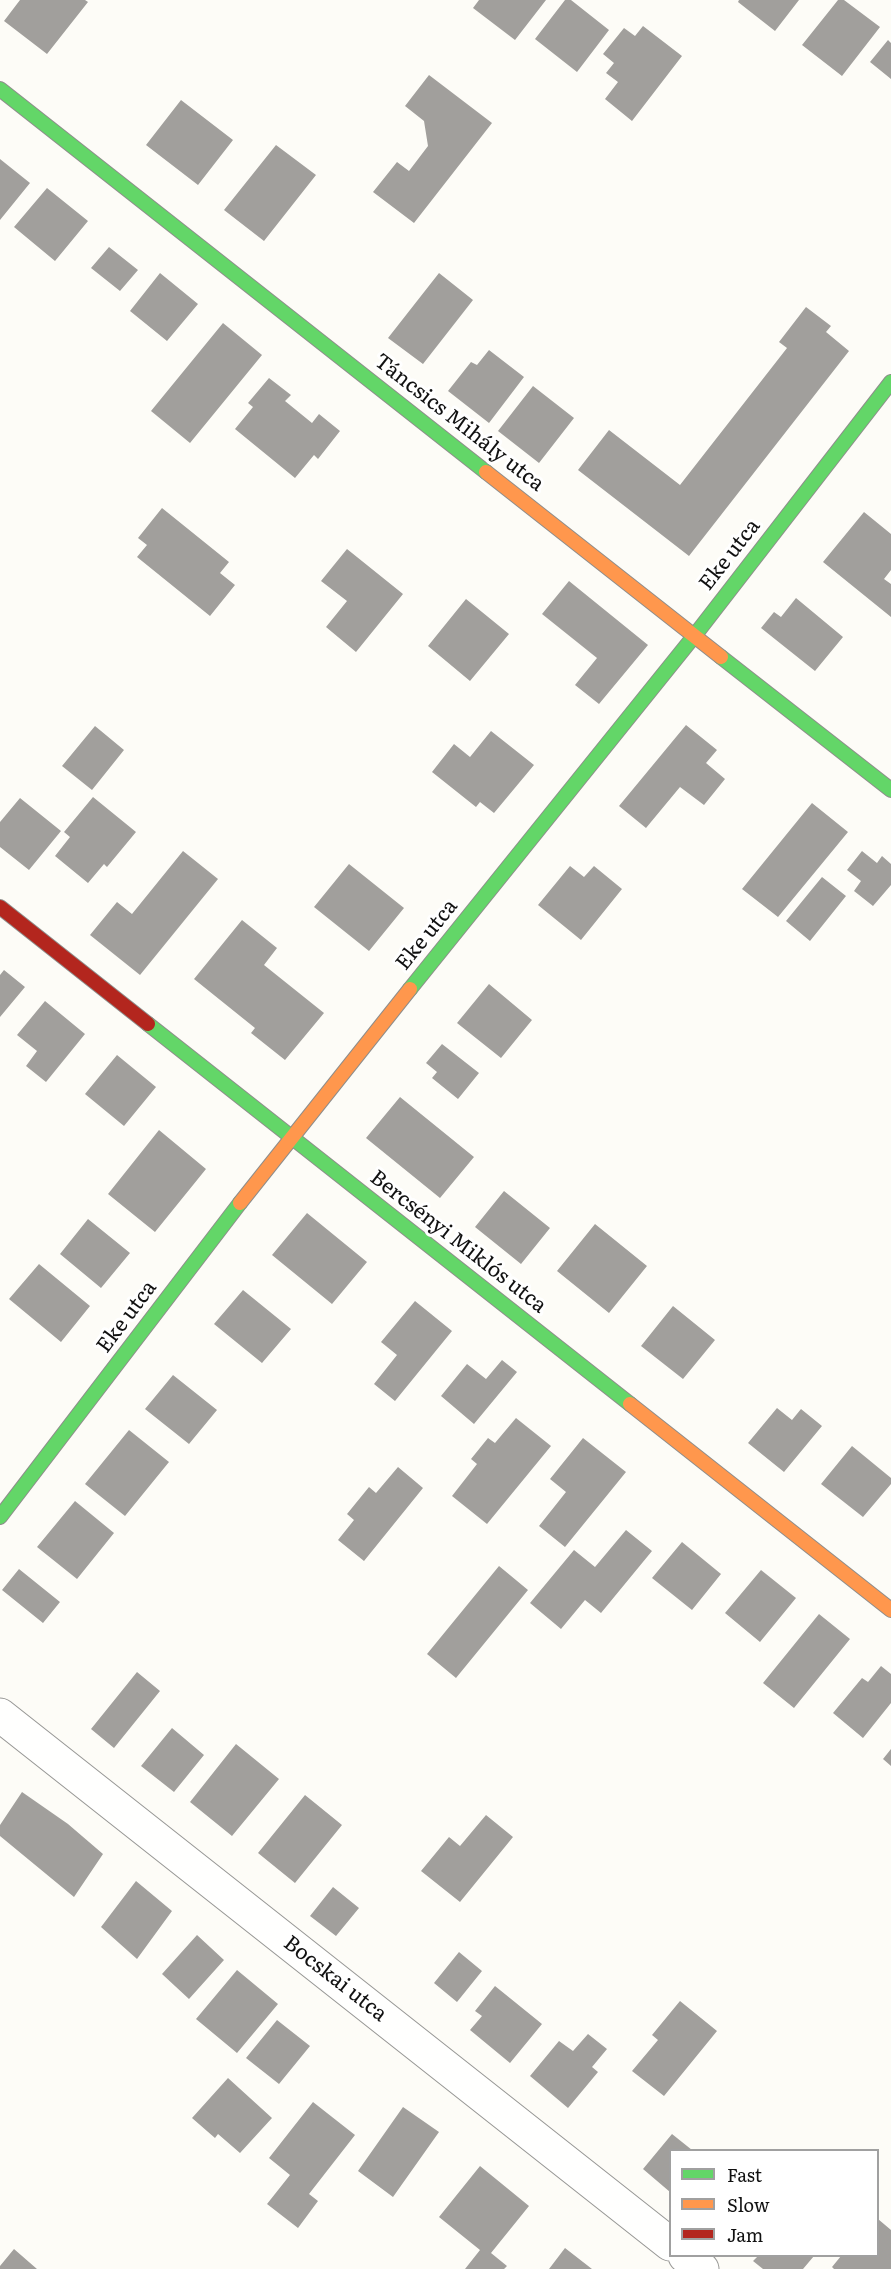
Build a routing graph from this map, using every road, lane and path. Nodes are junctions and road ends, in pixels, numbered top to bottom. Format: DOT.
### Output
graph roads {
  1 [pos="0,89"];
  2 [pos="891,382"];
  3 [pos="695,635"];
  4 [pos="891,790"];
  5 [pos="0,907"];
  6 [pos="291,1137"];
  7 [pos="0,1517"];
  8 [pos="891,1610"];
  9 [pos="0,1714"];
  10 [pos="669,2243"];
  11 [pos="686,2257"];
  12 [pos="702,2269"];
  1 -- 3 [label="street, Táncsics Mihály utca"];
  2 -- 3 [label="street, Eke utca"];
  3 -- 4 [label="street, Táncsics Mihály utca"];
  3 -- 6 [label="street, Eke utca"];
  5 -- 6 [label="street, Bercsényi Miklós utca"];
  6 -- 7 [label="street, Eke utca"];
  6 -- 8 [label="street, Bercsényi Miklós utca"];
  9 -- 10 [label="street, Bocskai utca"];
  11 -- 12 [label="street"];
}
